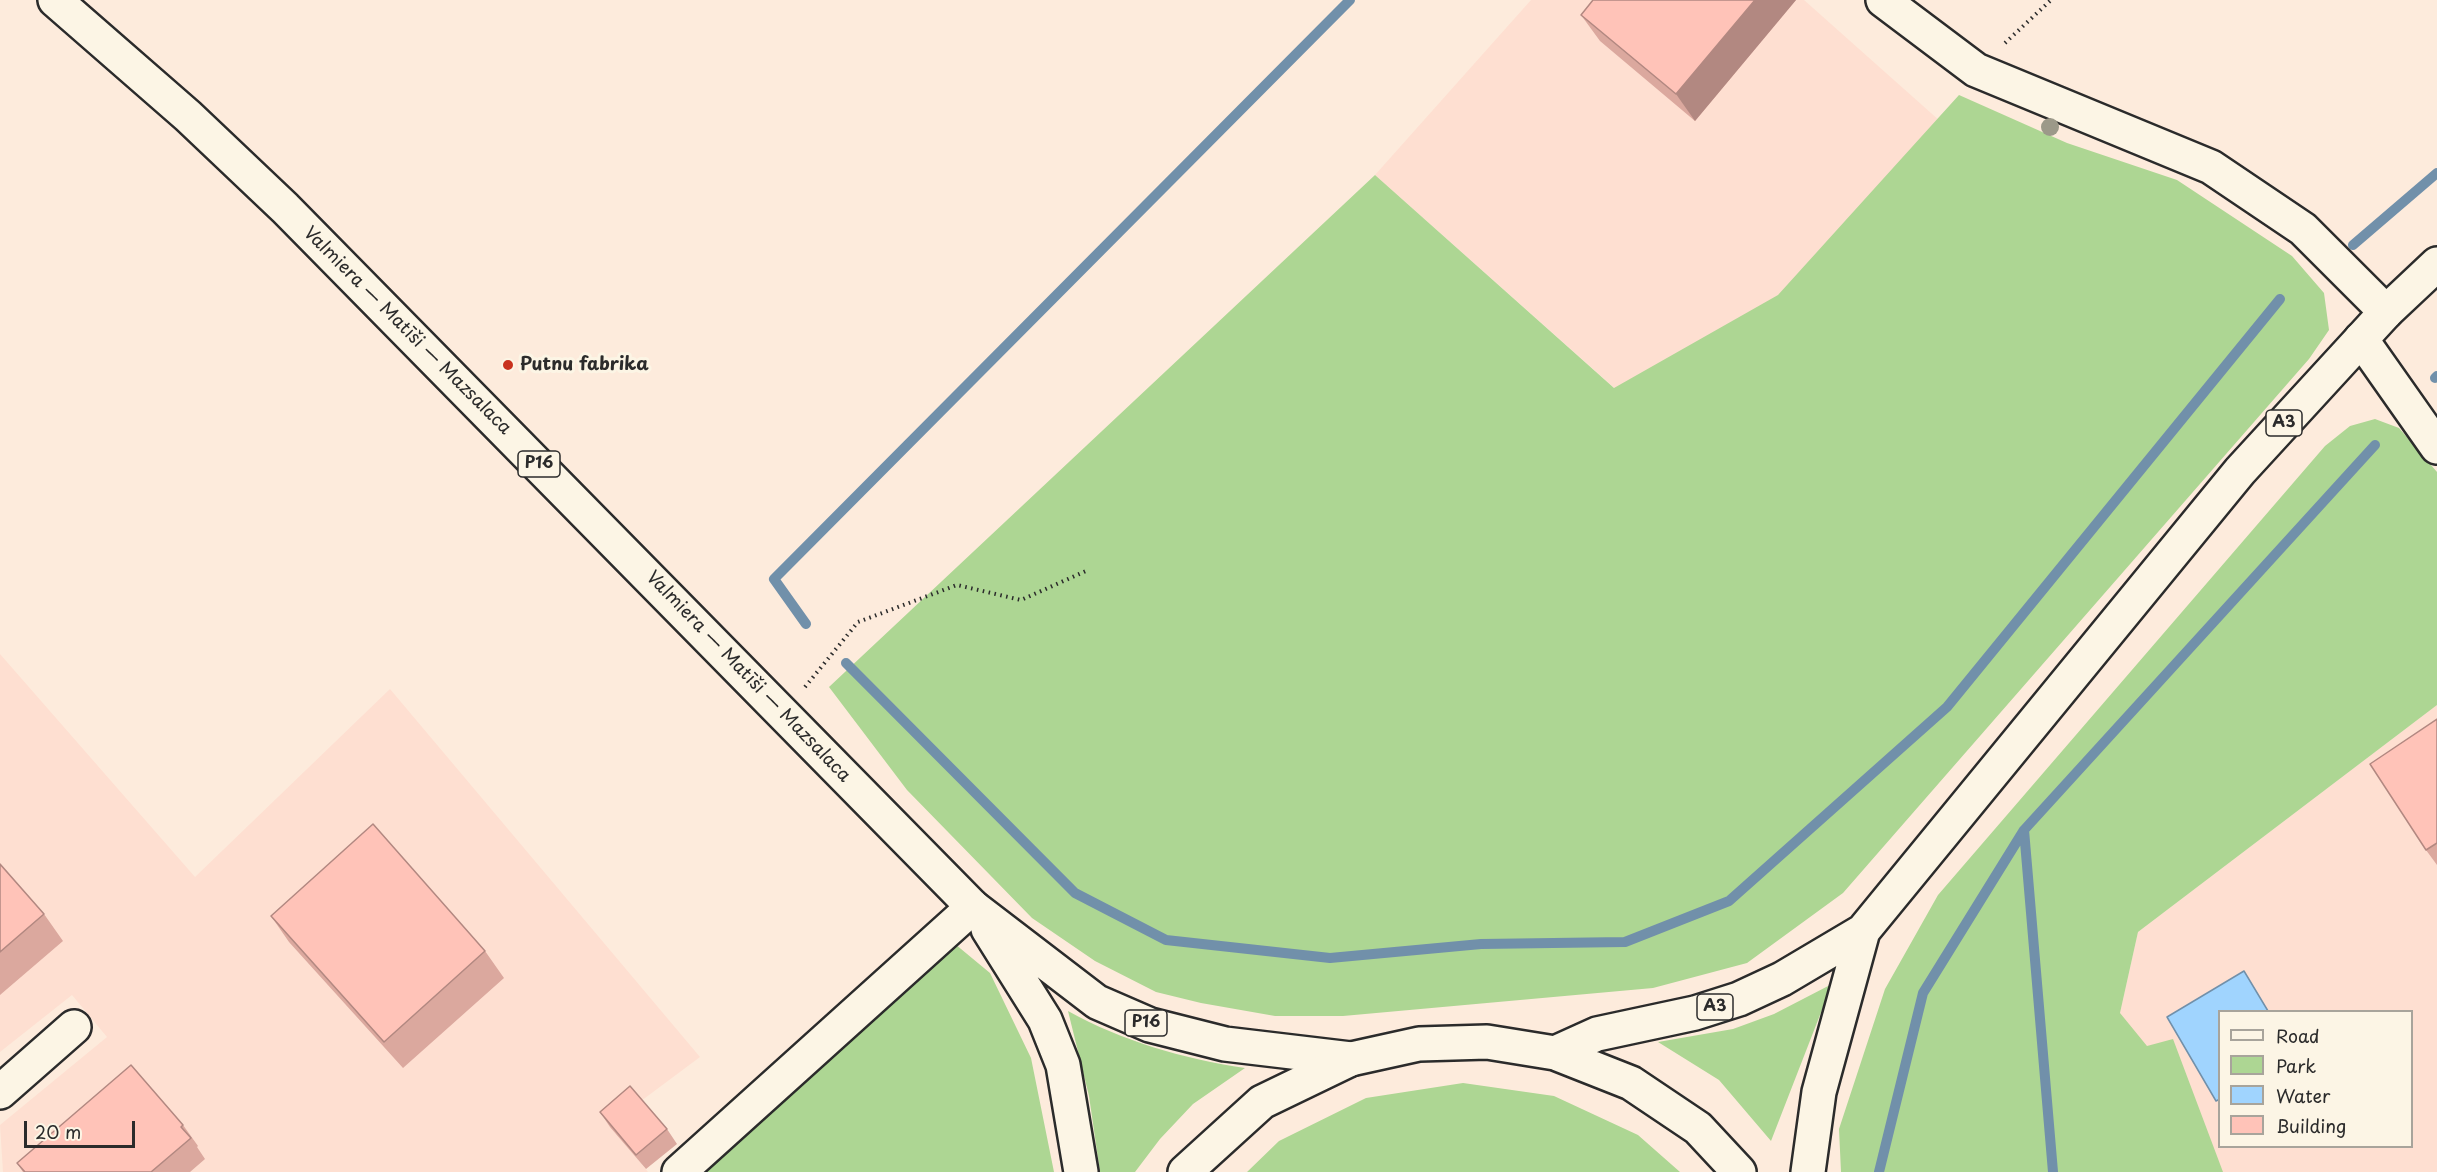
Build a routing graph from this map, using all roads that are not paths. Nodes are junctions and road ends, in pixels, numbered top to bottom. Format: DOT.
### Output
graph roads {
  1 [pos="55,0"];
  2 [pos="1883,0"];
  3 [pos="2437,264"];
  4 [pos="2386,312"];
  5 [pos="2361,339"];
  6 [pos="2437,447"];
  7 [pos="973,907"];
  8 [pos="1863,931"];
  9 [pos="74,1027"];
  10 [pos="1555,1053"];
  11 [pos="1351,1059"];
  12 [pos="0,1092"];
  13 [pos="679,1172"];
  14 [pos="1081,1172"];
  15 [pos="1185,1172"];
  16 [pos="1739,1172"];
  17 [pos="1808,1172"];
  1 -- 7 [label="main road, Valmiera — Matīši — Mazsalaca / P16"];
  2 -- 4 [label="main road"];
  3 -- 4 [label="main road, A3"];
  4 -- 5 [label="main road, A3"];
  5 -- 6 [label="main road"];
  5 -- 8 [label="main road, A3"];
  7 -- 11 [label="main road, Valmiera — Matīši — Mazsalaca / P16"];
  7 -- 13 [label="main road"];
  7 -- 14 [label="main road, Valmiera — Matīši — Mazsalaca / P16"];
  8 -- 10 [label="main road, A3"];
  8 -- 17 [label="main road, A3"];
  9 -- 12 [label="main road"];
  10 -- 11 [label="main road"];
  10 -- 16 [label="main road"];
  11 -- 15 [label="main road"];
}
